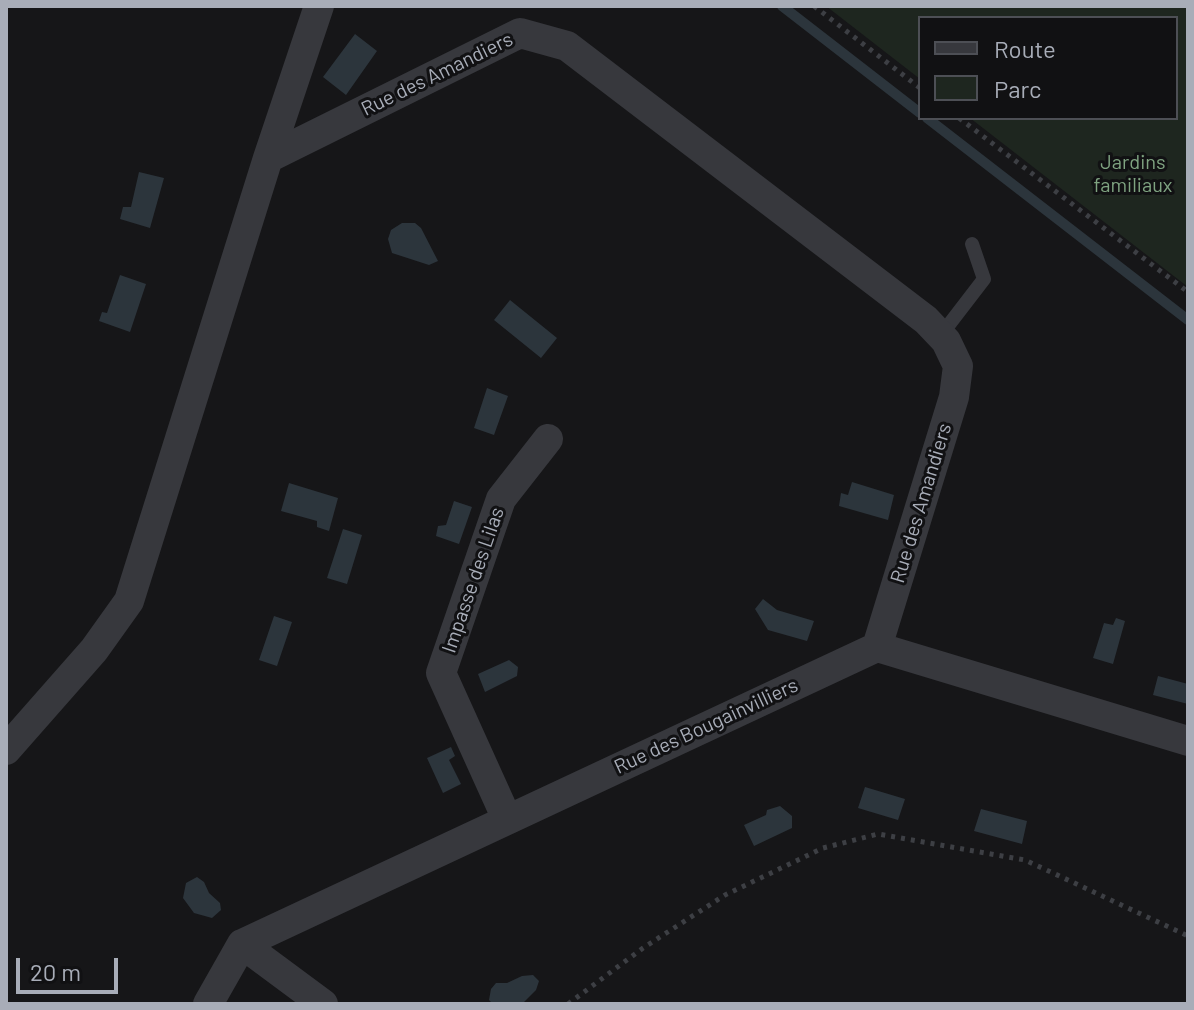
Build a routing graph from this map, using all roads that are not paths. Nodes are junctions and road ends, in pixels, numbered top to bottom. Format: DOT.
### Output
graph roads {
  1 [pos="319,6"];
  2 [pos="268,158"];
  3 [pos="972,244"];
  4 [pos="941,335"];
  5 [pos="548,439"];
  6 [pos="877,647"];
  7 [pos="1188,741"];
  8 [pos="6,750"];
  9 [pos="507,819"];
  10 [pos="242,944"];
  11 [pos="208,1004"];
  12 [pos="323,1004"];
  1 -- 2 [label="street"];
  2 -- 4 [label="street, Rue des Amandiers"];
  2 -- 8 [label="street"];
  3 -- 4 [label="lane"];
  4 -- 6 [label="street, Rue des Amandiers"];
  5 -- 9 [label="street, Impasse des Lilas"];
  6 -- 7 [label="street"];
  6 -- 9 [label="street, Rue des Bougainvilliers"];
  9 -- 10 [label="street, Rue des Bougainvilliers"];
  10 -- 11 [label="street"];
  10 -- 12 [label="street"];
}
